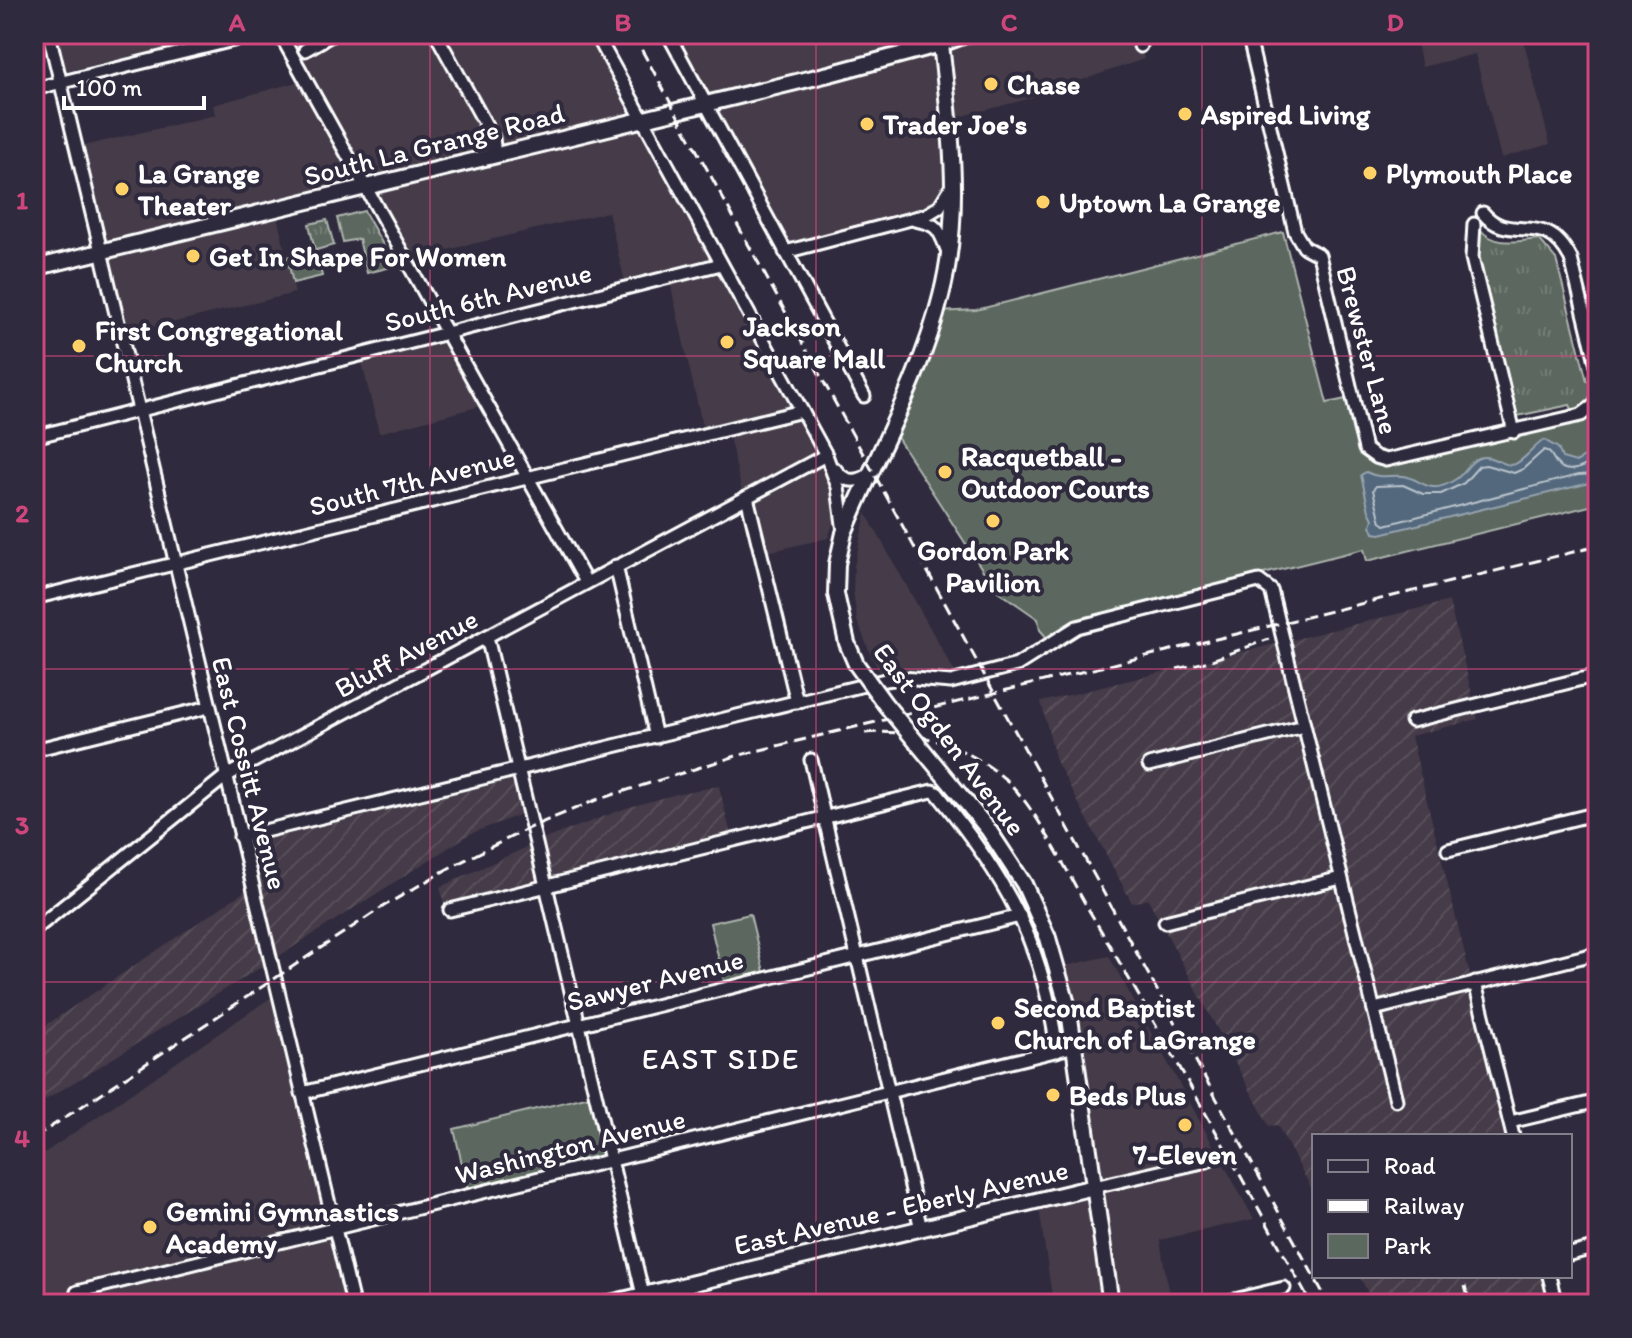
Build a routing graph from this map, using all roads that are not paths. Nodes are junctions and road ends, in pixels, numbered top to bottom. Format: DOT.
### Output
graph roads {
  1 [pos="49,34"];
  2 [pos="258,34"];
  3 [pos="280,34"];
  4 [pos="333,34"];
  5 [pos="436,34"];
  6 [pos="596,34"];
  7 [pos="668,34"];
  8 [pos="968,34"];
  9 [pos="1248,34"];
  10 [pos="940,39"];
  11 [pos="305,50"];
  12 [pos="60,82"];
  13 [pos="34,89"];
  14 [pos="707,104"];
  15 [pos="642,119"];
  16 [pos="487,158"];
  17 [pos="953,185"];
  18 [pos="367,187"];
  19 [pos="1483,213"];
  20 [pos="914,220"];
  21 [pos="1474,224"];
  22 [pos="101,252"];
  23 [pos="785,252"];
  24 [pos="948,254"];
  25 [pos="721,264"];
  26 [pos="34,268"];
  27 [pos="446,331"];
  28 [pos="1598,370"];
  29 [pos="864,396"];
  30 [pos="1598,398"];
  31 [pos="138,411"];
  32 [pos="802,411"];
  33 [pos="1514,432"];
  34 [pos="34,437"];
  35 [pos="826,455"];
  36 [pos="867,476"];
  37 [pos="527,478"];
  38 [pos="747,497"];
  39 [pos="844,533"];
  40 [pos="175,563"];
  41 [pos="616,566"];
  42 [pos="586,582"];
  43 [pos="34,598"];
  44 [pos="487,637"];
  45 [pos="1598,675"];
  46 [pos="797,702"];
  47 [pos="209,707"];
  48 [pos="1412,721"];
  49 [pos="1304,726"];
  50 [pos="656,737"];
  51 [pos="34,750"];
  52 [pos="811,760"];
  53 [pos="1149,765"];
  54 [pos="518,771"];
  55 [pos="226,776"];
  56 [pos="1598,813"];
  57 [pos="825,818"];
  58 [pos="240,837"];
  59 [pos="1448,850"];
  60 [pos="1341,878"];
  61 [pos="546,887"];
  62 [pos="450,910"];
  63 [pos="1020,916"];
  64 [pos="1165,922"];
  65 [pos="34,930"];
  66 [pos="1598,953"];
  67 [pos="855,954"];
  68 [pos="1475,983"];
  69 [pos="1374,1009"];
  70 [pos="579,1025"];
  71 [pos="1074,1040"];
  72 [pos="1057,1051"];
  73 [pos="888,1092"];
  74 [pos="302,1093"];
  75 [pos="1396,1100"];
  76 [pos="1598,1101"];
  77 [pos="1510,1122"];
  78 [pos="1513,1134"];
  79 [pos="612,1161"];
  80 [pos="1207,1161"];
  81 [pos="1094,1187"];
  82 [pos="335,1229"];
  83 [pos="921,1229"];
  84 [pos="1598,1247"];
  85 [pos="1572,1254"];
  86 [pos="1550,1278"];
  87 [pos="1284,1288"];
  88 [pos="77,1292"];
  89 [pos="643,1299"];
  90 [pos="353,1304"];
  91 [pos="606,1304"];
  92 [pos="1111,1304"];
  93 [pos="1218,1304"];
  94 [pos="1556,1304"];
  1 -- 12 [label="street, East Cossitt Avenue"];
  2 -- 12 [label="street"];
  3 -- 18 [label="street"];
  4 -- 11 [label="street"];
  5 -- 16 [label="street"];
  6 -- 15 [label="street"];
  7 -- 14 [label="street"];
  8 -- 10 [label="main road, South La Grange Road"];
  9 -- 33 [label="street, Brewster Lane"];
  10 -- 14 [label="main road, South La Grange Road"];
  10 -- 17 [label="main road, East Ogden Avenue"];
  12 -- 13 [label="street"];
  12 -- 22 [label="street, East Cossitt Avenue"];
  14 -- 15 [label="main road, South La Grange Road"];
  14 -- 23 [label="street"];
  15 -- 16 [label="main road, South La Grange Road"];
  15 -- 25 [label="street"];
  16 -- 18 [label="main road, South La Grange Road"];
  17 -- 20 [label="street"];
  17 -- 24 [label="main road, East Ogden Avenue"];
  18 -- 22 [label="main road, South La Grange Road"];
  18 -- 27 [label="street"];
  19 -- 28 [label="street"];
  20 -- 23 [label="street"];
  20 -- 24 [label="street"];
  21 -- 33 [label="street"];
  22 -- 26 [label="main road, South La Grange Road"];
  22 -- 31 [label="street, East Cossitt Avenue"];
  23 -- 29 [label="street"];
  24 -- 36 [label="main road, East Ogden Avenue"];
  25 -- 27 [label="street, South 6th Avenue"];
  25 -- 32 [label="street"];
  27 -- 31 [label="street, South 6th Avenue"];
  27 -- 37 [label="street"];
  30 -- 33 [label="street, Brewster Lane"];
  31 -- 34 [label="street, South 6th Avenue"];
  31 -- 40 [label="street, East Cossitt Avenue"];
  32 -- 35 [label="street"];
  32 -- 37 [label="street, South 7th Avenue"];
  35 -- 36 [label="street"];
  35 -- 38 [label="street, Bluff Avenue"];
  35 -- 39 [label="street"];
  36 -- 39 [label="main road, East Ogden Avenue"];
  37 -- 40 [label="street, South 7th Avenue"];
  37 -- 42 [label="street"];
  38 -- 41 [label="street, Bluff Avenue"];
  38 -- 46 [label="street"];
  39 -- 71 [label="main road, East Ogden Avenue, bridge"];
  40 -- 43 [label="street, South 7th Avenue"];
  40 -- 47 [label="street, East Cossitt Avenue"];
  41 -- 42 [label="street, Bluff Avenue"];
  41 -- 50 [label="street"];
  42 -- 44 [label="street, Bluff Avenue"];
  44 -- 54 [label="street"];
  44 -- 55 [label="street, Bluff Avenue"];
  45 -- 48 [label="street"];
  46 -- 49 [label="street"];
  46 -- 50 [label="street"];
  47 -- 51 [label="street"];
  47 -- 55 [label="street, East Cossitt Avenue"];
  49 -- 53 [label="street"];
  49 -- 60 [label="street"];
  50 -- 54 [label="street"];
  52 -- 57 [label="street"];
  54 -- 58 [label="street"];
  54 -- 61 [label="street"];
  55 -- 58 [label="street, East Cossitt Avenue"];
  55 -- 65 [label="street, Bluff Avenue"];
  56 -- 59 [label="street"];
  57 -- 61 [label="street"];
  57 -- 63 [label="street"];
  57 -- 67 [label="street"];
  58 -- 74 [label="street, East Cossitt Avenue"];
  60 -- 64 [label="street"];
  60 -- 69 [label="street"];
  61 -- 62 [label="street"];
  61 -- 70 [label="street"];
  63 -- 67 [label="street, Sawyer Avenue"];
  63 -- 72 [label="street"];
  66 -- 68 [label="street"];
  67 -- 70 [label="street, Sawyer Avenue"];
  67 -- 73 [label="street"];
  68 -- 69 [label="street"];
  68 -- 77 [label="street"];
  69 -- 75 [label="street"];
  70 -- 74 [label="street, Sawyer Avenue"];
  70 -- 79 [label="street"];
  71 -- 72 [label="street, Washington Avenue"];
  71 -- 81 [label="main road, East Ogden Avenue"];
  72 -- 73 [label="street, Washington Avenue"];
  73 -- 79 [label="street, Washington Avenue"];
  73 -- 83 [label="street"];
  74 -- 82 [label="street, East Cossitt Avenue"];
  76 -- 77 [label="street"];
  77 -- 78 [label="street"];
  79 -- 82 [label="street, Washington Avenue"];
  79 -- 89 [label="street"];
  80 -- 81 [label="street, East Avenue - Eberly Avenue"];
  81 -- 83 [label="main road, East Avenue - Eberly Avenue"];
  81 -- 92 [label="main road, East Ogden Avenue"];
  82 -- 88 [label="street, Washington Avenue"];
  82 -- 90 [label="street, East Cossitt Avenue"];
  83 -- 89 [label="main road, East Avenue - Eberly Avenue"];
  84 -- 85 [label="street"];
  86 -- 94 [label="street"];
  87 -- 93 [label="street"];
  89 -- 91 [label="main road, East Avenue - Eberly Avenue"];
}
